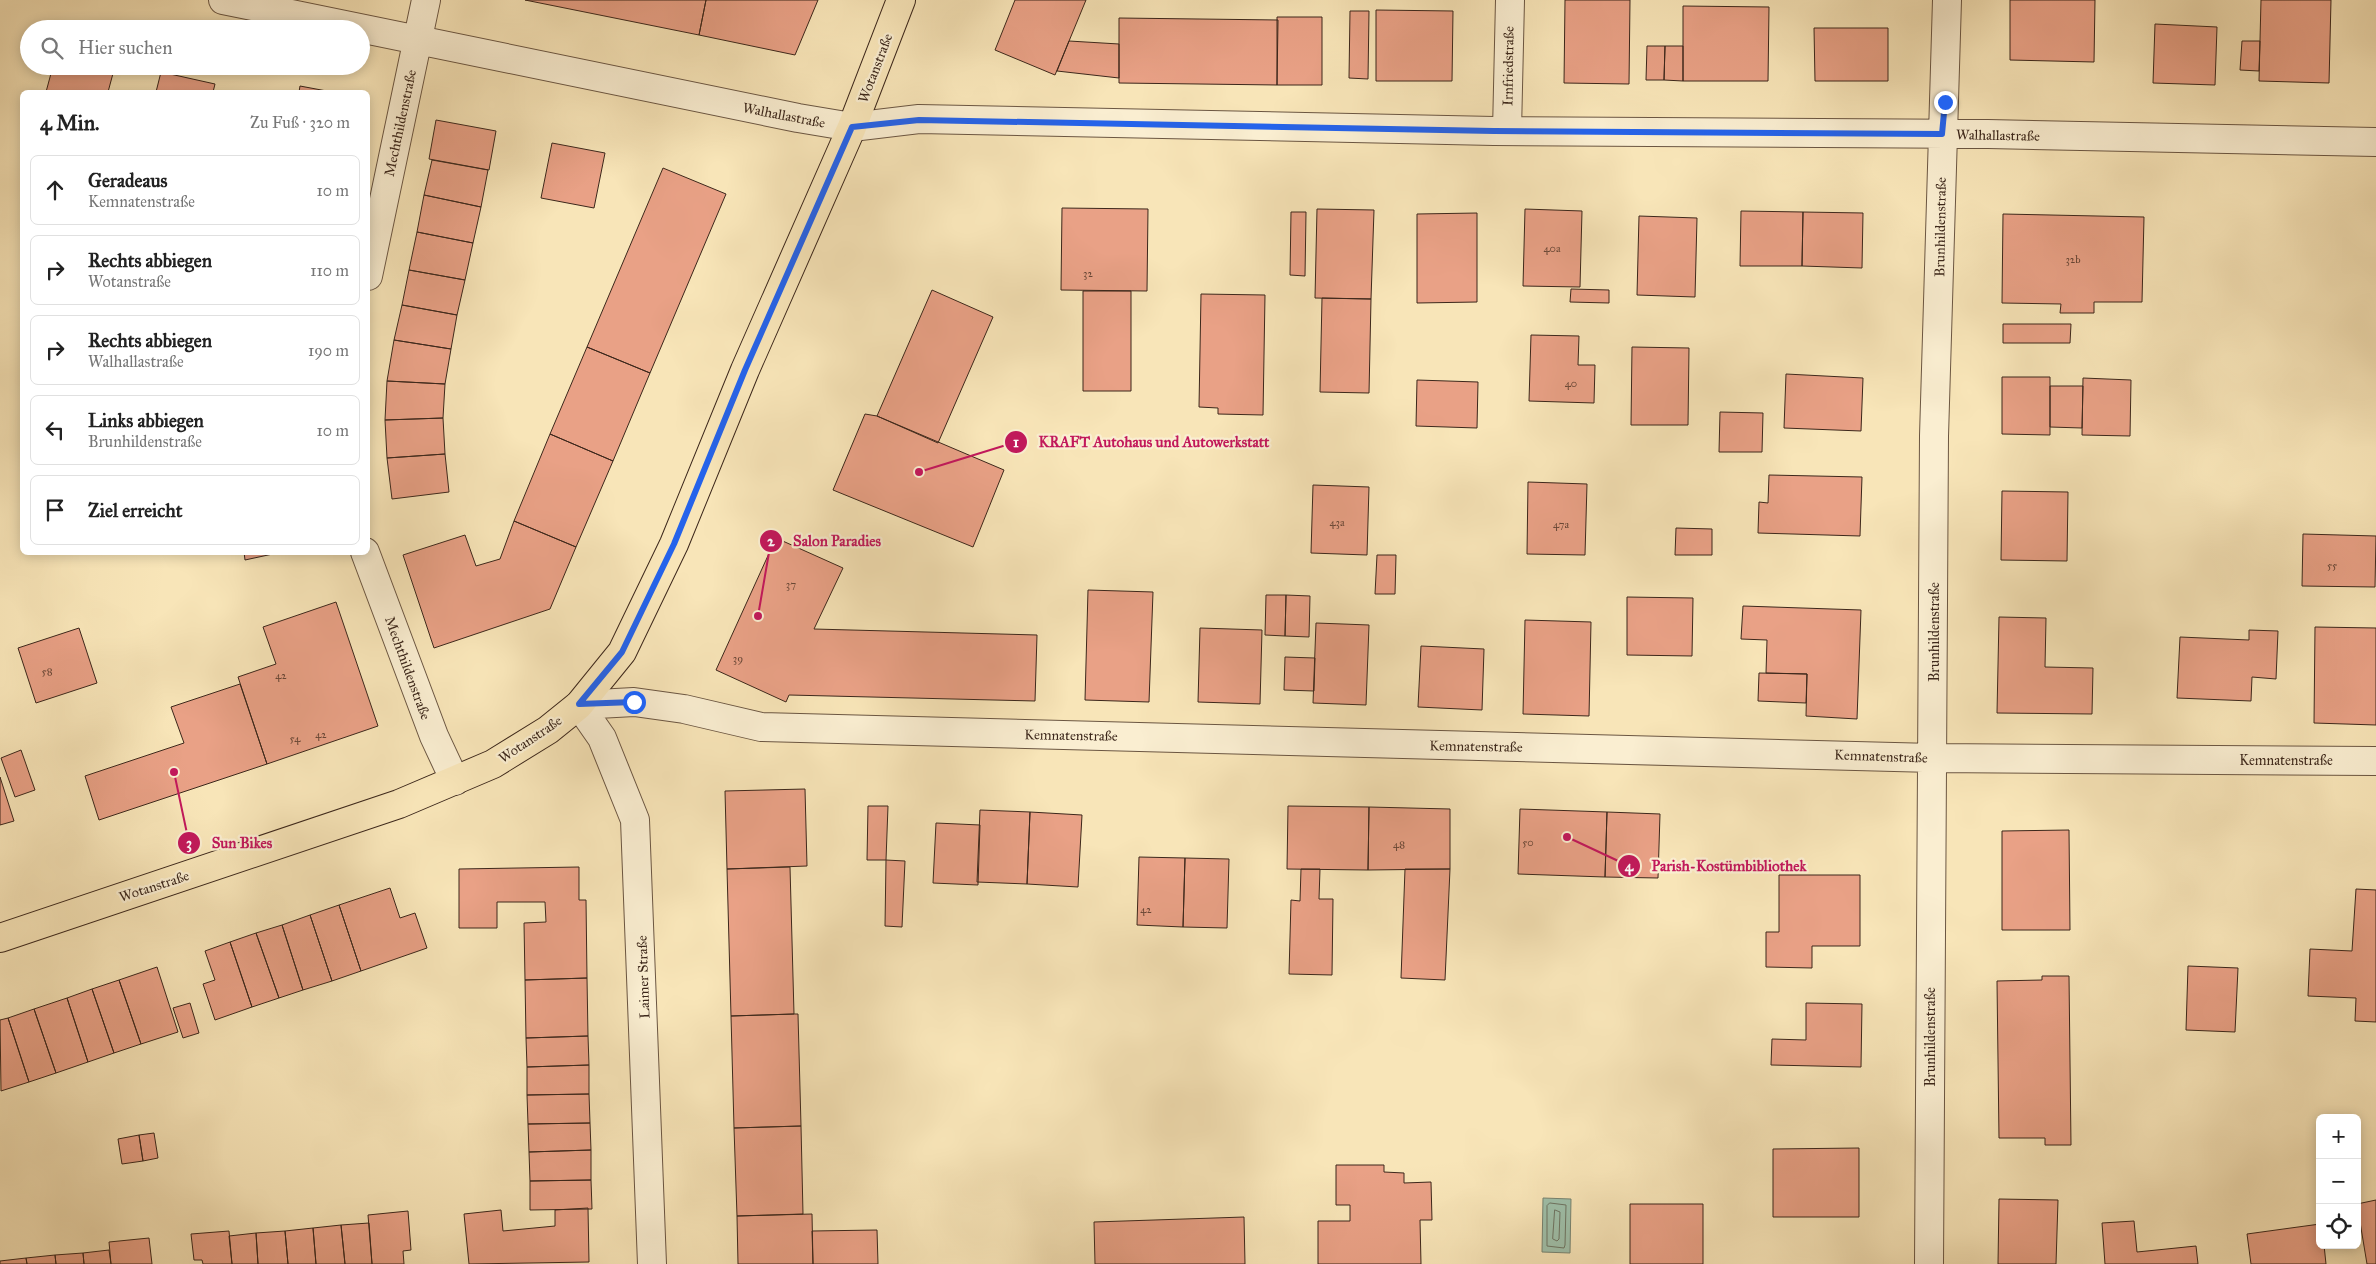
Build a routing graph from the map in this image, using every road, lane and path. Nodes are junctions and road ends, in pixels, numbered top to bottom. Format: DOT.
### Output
graph roads {
  1 [pos="223,0"];
  2 [pos="426,0"];
  3 [pos="901,0"];
  4 [pos="1510,0"];
  5 [pos="1947,0"];
  6 [pos="320,20"];
  7 [pos="370,30"];
  8 [pos="418,40"];
  9 [pos="852,127"];
  10 [pos="1507,131"];
  11 [pos="1942,134"];
  12 [pos="2376,142"];
  13 [pos="370,267"];
  14 [pos="366,555"];
  15 [pos="579,704"];
  16 [pos="1933,758"];
  17 [pos="2376,761"];
  18 [pos="455,781"];
  19 [pos="0,938"];
  20 [pos="652,1264"];
  21 [pos="1929,1264"];
  1 -- 6 [label="street, Walhallastraße"];
  2 -- 8 [label="street, Mechthildenstraße"];
  3 -- 9 [label="main road, Wotanstraße"];
  4 -- 10 [label="street, Irnfriedstraße"];
  5 -- 11 [label="street, Brunhildenstraße"];
  7 -- 8 [label="street, Walhallastraße"];
  8 -- 9 [label="street, Walhallastraße"];
  8 -- 13 [label="street, Mechthildenstraße"];
  9 -- 10 [label="street, Walhallastraße"];
  9 -- 15 [label="main road, Wotanstraße"];
  10 -- 11 [label="street, Walhallastraße"];
  11 -- 12 [label="street, Walhallastraße"];
  11 -- 16 [label="street, Brunhildenstraße"];
  14 -- 18 [label="street, Mechthildenstraße"];
  15 -- 16 [label="street, Kemnatenstraße"];
  15 -- 18 [label="main road, Wotanstraße"];
  15 -- 20 [label="street, Laimer Straße"];
  16 -- 17 [label="street, Kemnatenstraße"];
  16 -- 21 [label="street, Brunhildenstraße"];
  18 -- 19 [label="main road, Wotanstraße"];
}
